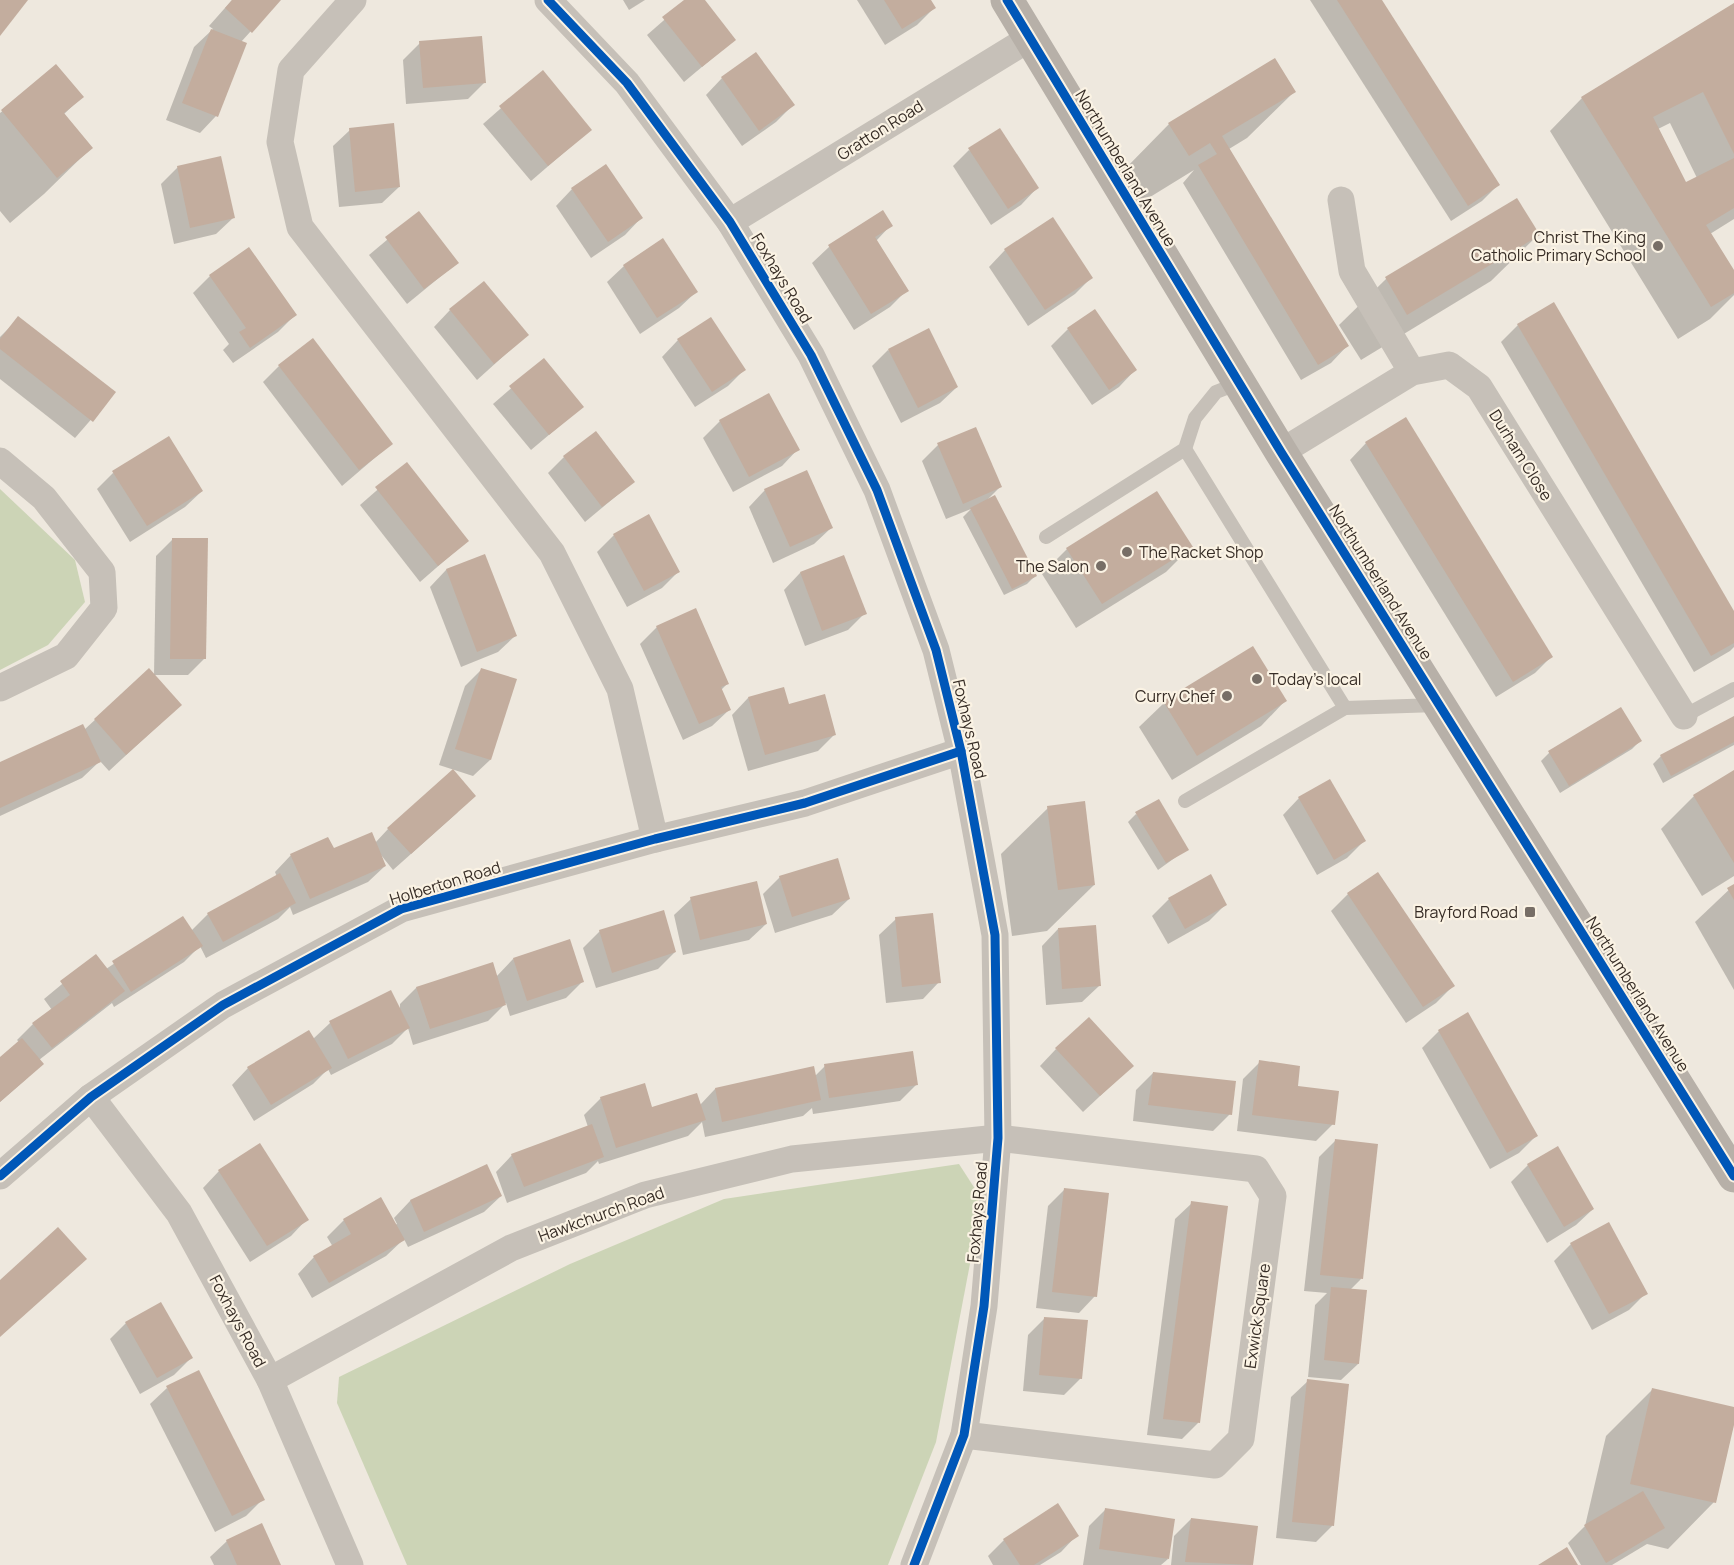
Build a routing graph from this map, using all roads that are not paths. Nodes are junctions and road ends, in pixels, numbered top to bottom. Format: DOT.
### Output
graph roads {
  1 [pos="353,0"];
  2 [pos="548,0"];
  3 [pos="1007,0"];
  4 [pos="1030,38"];
  5 [pos="1341,200"];
  6 [pos="730,222"];
  7 [pos="1412,372"];
  8 [pos="1239,383"];
  9 [pos="1185,449"];
  10 [pos="1281,452"];
  11 [pos="0,461"];
  12 [pos="1047,537"];
  13 [pos="0,688"];
  14 [pos="1734,688"];
  15 [pos="1440,705"];
  16 [pos="1345,708"];
  17 [pos="1684,716"];
  18 [pos="961,751"];
  19 [pos="1185,801"];
  20 [pos="654,839"];
  21 [pos="91,1098"];
  22 [pos="998,1138"];
  23 [pos="0,1176"];
  24 [pos="1734,1176"];
  25 [pos="270,1380"];
  26 [pos="964,1435"];
  27 [pos="350,1565"];
  28 [pos="914,1565"];
  1 -- 20 [label="street"];
  2 -- 6 [label="street, Foxhays Road"];
  3 -- 4 [label="street, Northumberland Avenue"];
  4 -- 6 [label="street, Gratton Road"];
  4 -- 8 [label="street, Northumberland Avenue"];
  5 -- 7 [label="street"];
  6 -- 18 [label="street, Foxhays Road"];
  7 -- 10 [label="street, Durham Close"];
  7 -- 17 [label="street, Durham Close"];
  8 -- 9 [label="lane"];
  8 -- 10 [label="street, Northumberland Avenue"];
  9 -- 12 [label="lane"];
  9 -- 16 [label="lane"];
  10 -- 15 [label="street, Northumberland Avenue"];
  11 -- 13 [label="street"];
  14 -- 17 [label="lane"];
  15 -- 16 [label="lane"];
  15 -- 24 [label="street, Northumberland Avenue"];
  16 -- 19 [label="lane"];
  18 -- 20 [label="street, Holberton Road"];
  18 -- 22 [label="street, Foxhays Road"];
  20 -- 21 [label="street, Holberton Road"];
  21 -- 23 [label="street, Holberton Road"];
  21 -- 25 [label="street, Foxhays Road"];
  22 -- 25 [label="street, Hawkchurch Road"];
  22 -- 26 [label="street, Foxhays Road"];
  22 -- 26 [label="street, Exwick Square"];
  25 -- 27 [label="street, Foxhays Road"];
  26 -- 28 [label="street, Foxhays Road"];
}
